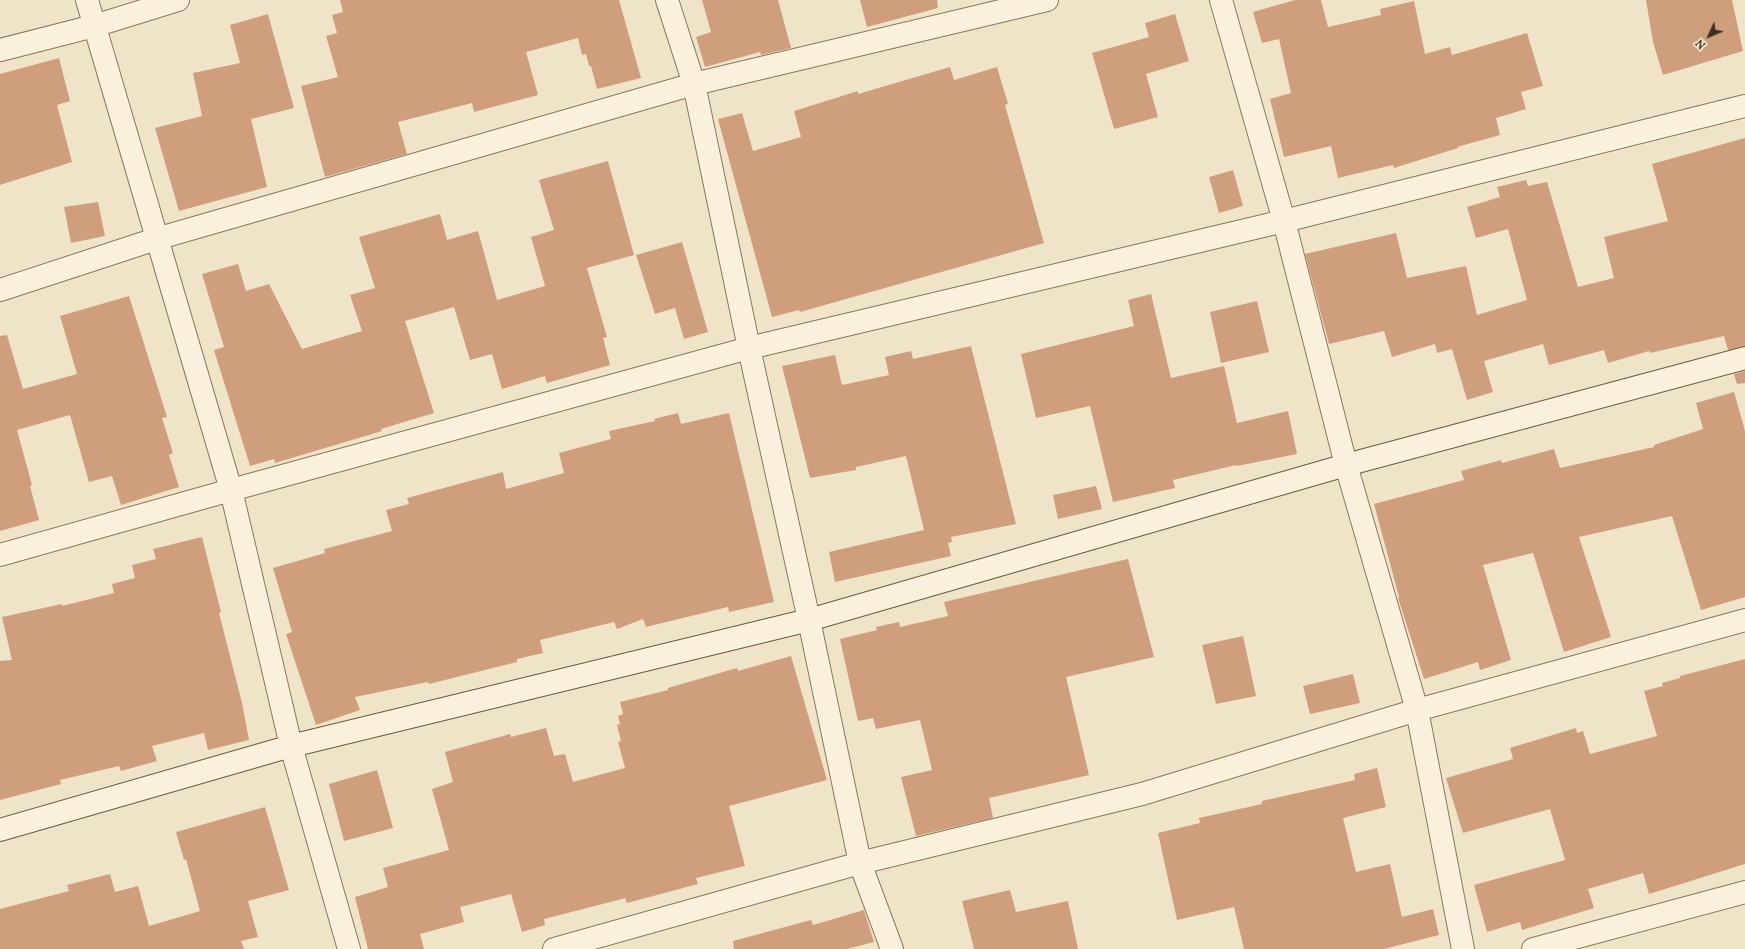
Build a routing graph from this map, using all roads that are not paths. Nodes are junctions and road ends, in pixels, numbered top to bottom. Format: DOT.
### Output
graph roads {
  1 [pos="87,0"];
  2 [pos="178,0"];
  3 [pos="667,0"];
  4 [pos="1048,0"];
  5 [pos="1221,0"];
  6 [pos="94,26"];
  7 [pos="0,50"];
  8 [pos="694,84"];
  9 [pos="1745,106"];
  10 [pos="1284,221"];
  11 [pos="156,239"];
  12 [pos="0,290"];
  13 [pos="749,348"];
  14 [pos="1745,358"];
  15 [pos="1346,465"];
  16 [pos="231,490"];
  17 [pos="0,555"];
  18 [pos="809,620"];
  19 [pos="1745,620"];
  20 [pos="1417,710"];
  21 [pos="291,746"];
  22 [pos="0,830"];
  23 [pos="860,863"];
  24 [pos="1745,892"];
  25 [pos="349,949"];
  26 [pos="554,949"];
  27 [pos="892,949"];
  28 [pos="1463,949"];
  29 [pos="1532,949"];
  1 -- 6 [label="street"];
  2 -- 6 [label="street"];
  3 -- 8 [label="street"];
  4 -- 8 [label="street"];
  5 -- 10 [label="street"];
  6 -- 7 [label="street"];
  6 -- 11 [label="street"];
  8 -- 11 [label="street"];
  8 -- 13 [label="street"];
  9 -- 10 [label="street"];
  10 -- 13 [label="street"];
  10 -- 15 [label="street"];
  11 -- 12 [label="street"];
  11 -- 16 [label="street"];
  13 -- 16 [label="street"];
  13 -- 18 [label="street"];
  14 -- 15 [label="street"];
  15 -- 18 [label="street"];
  15 -- 20 [label="street"];
  16 -- 17 [label="street"];
  16 -- 21 [label="street"];
  18 -- 21 [label="street"];
  18 -- 23 [label="street"];
  19 -- 20 [label="street"];
  20 -- 23 [label="street"];
  20 -- 28 [label="street"];
  21 -- 22 [label="street"];
  21 -- 25 [label="street"];
  23 -- 26 [label="street"];
  23 -- 27 [label="street"];
  24 -- 29 [label="street"];
}
